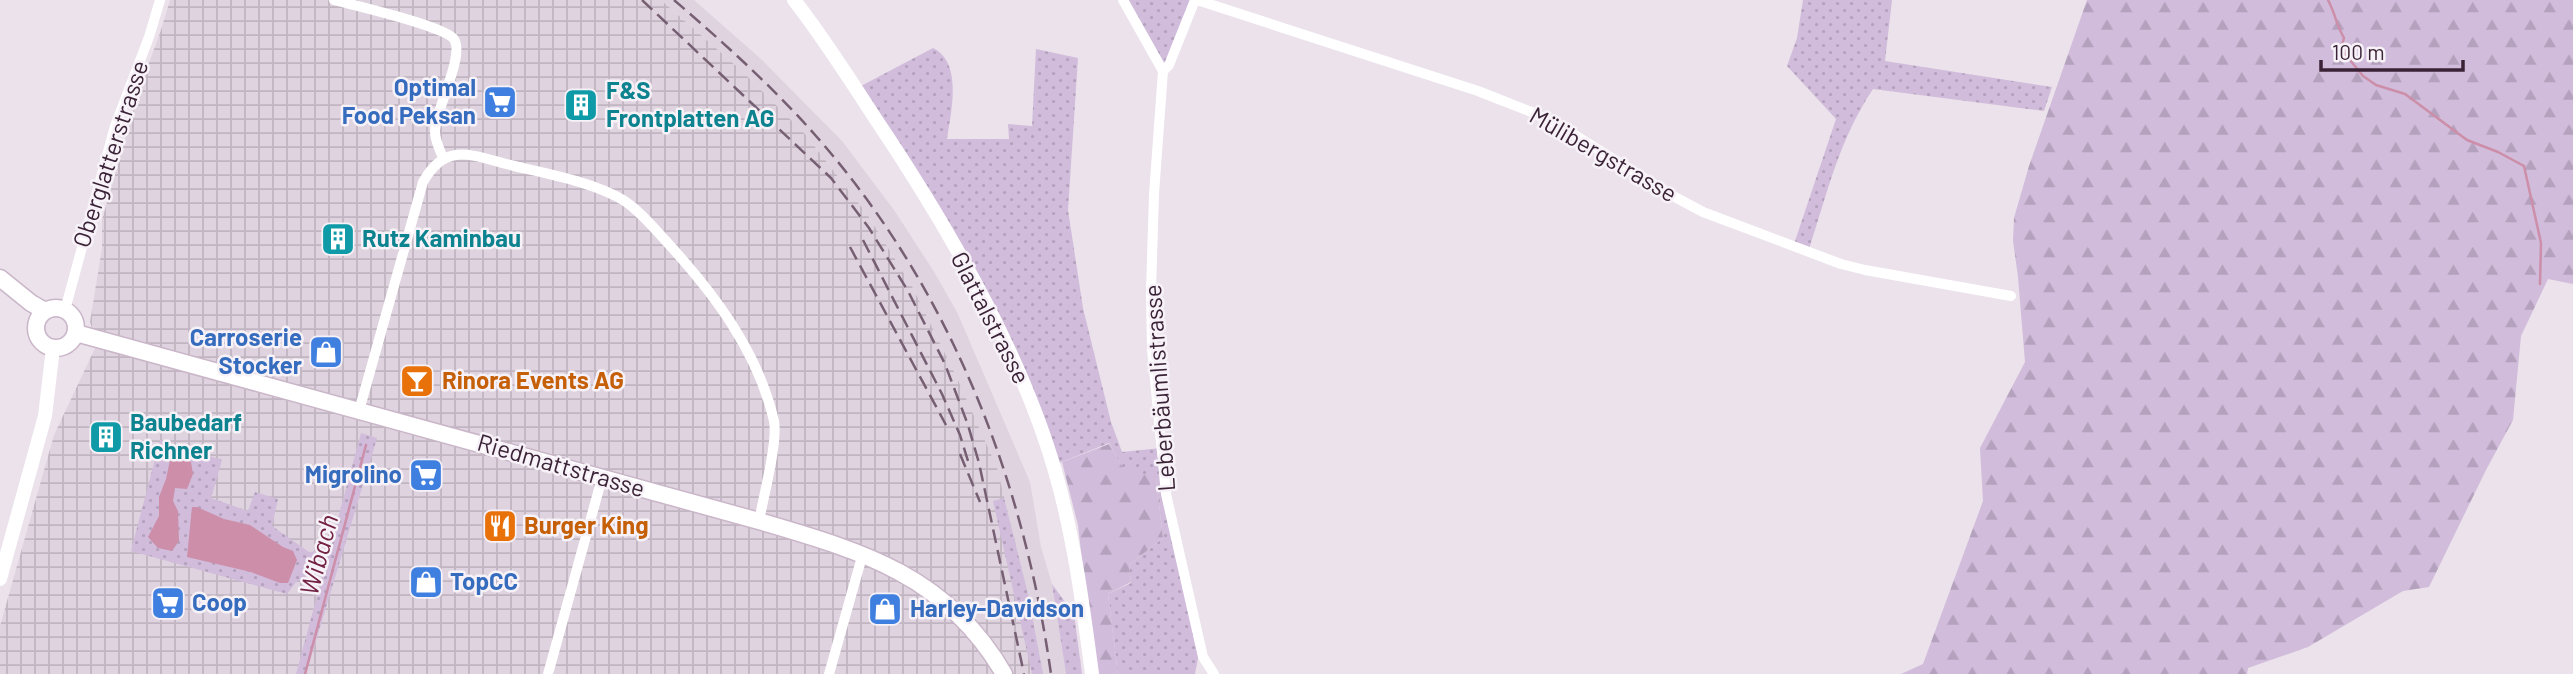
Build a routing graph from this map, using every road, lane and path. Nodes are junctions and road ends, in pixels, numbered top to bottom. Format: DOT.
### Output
graph roads {
  1 [pos="160,0"];
  2 [pos="334,0"];
  3 [pos="794,0"];
  4 [pos="1123,0"];
  5 [pos="1196,0"];
  6 [pos="1163,71"];
  7 [pos="443,158"];
  8 [pos="0,278"];
  9 [pos="0,291"];
  10 [pos="2011,296"];
  11 [pos="65,310"];
  12 [pos="41,316"];
  13 [pos="76,333"];
  14 [pos="53,348"];
  15 [pos="359,411"];
  16 [pos="602,478"];
  17 [pos="759,521"];
  18 [pos="863,553"];
  19 [pos="0,579"];
  20 [pos="548,674"];
  21 [pos="829,674"];
  22 [pos="1004,674"];
  23 [pos="1091,674"];
  24 [pos="1214,674"];
  1 -- 11 [label="street, Oberglatterstrasse"];
  2 -- 7 [label="street"];
  3 -- 23 [label="street, Glattalstrasse"];
  4 -- 6 [label="street"];
  5 -- 6 [label="street"];
  5 -- 10 [label="street, Mülibergstrasse"];
  6 -- 24 [label="street, Leberbäumlistrasse"];
  7 -- 15 [label="street"];
  7 -- 17 [label="street"];
  8 -- 12 [label="main road"];
  9 -- 12 [label="main road"];
  11 -- 12 [label="main road"];
  11 -- 13 [label="main road"];
  12 -- 14 [label="main road"];
  13 -- 14 [label="main road"];
  13 -- 15 [label="main road, Riedmattstrasse"];
  14 -- 19 [label="street"];
  15 -- 16 [label="main road, Riedmattstrasse"];
  16 -- 17 [label="main road, Riedmattstrasse"];
  16 -- 20 [label="street"];
  17 -- 18 [label="main road, Riedmattstrasse"];
  18 -- 21 [label="street"];
  18 -- 22 [label="main road, Riedmattstrasse"];
}
